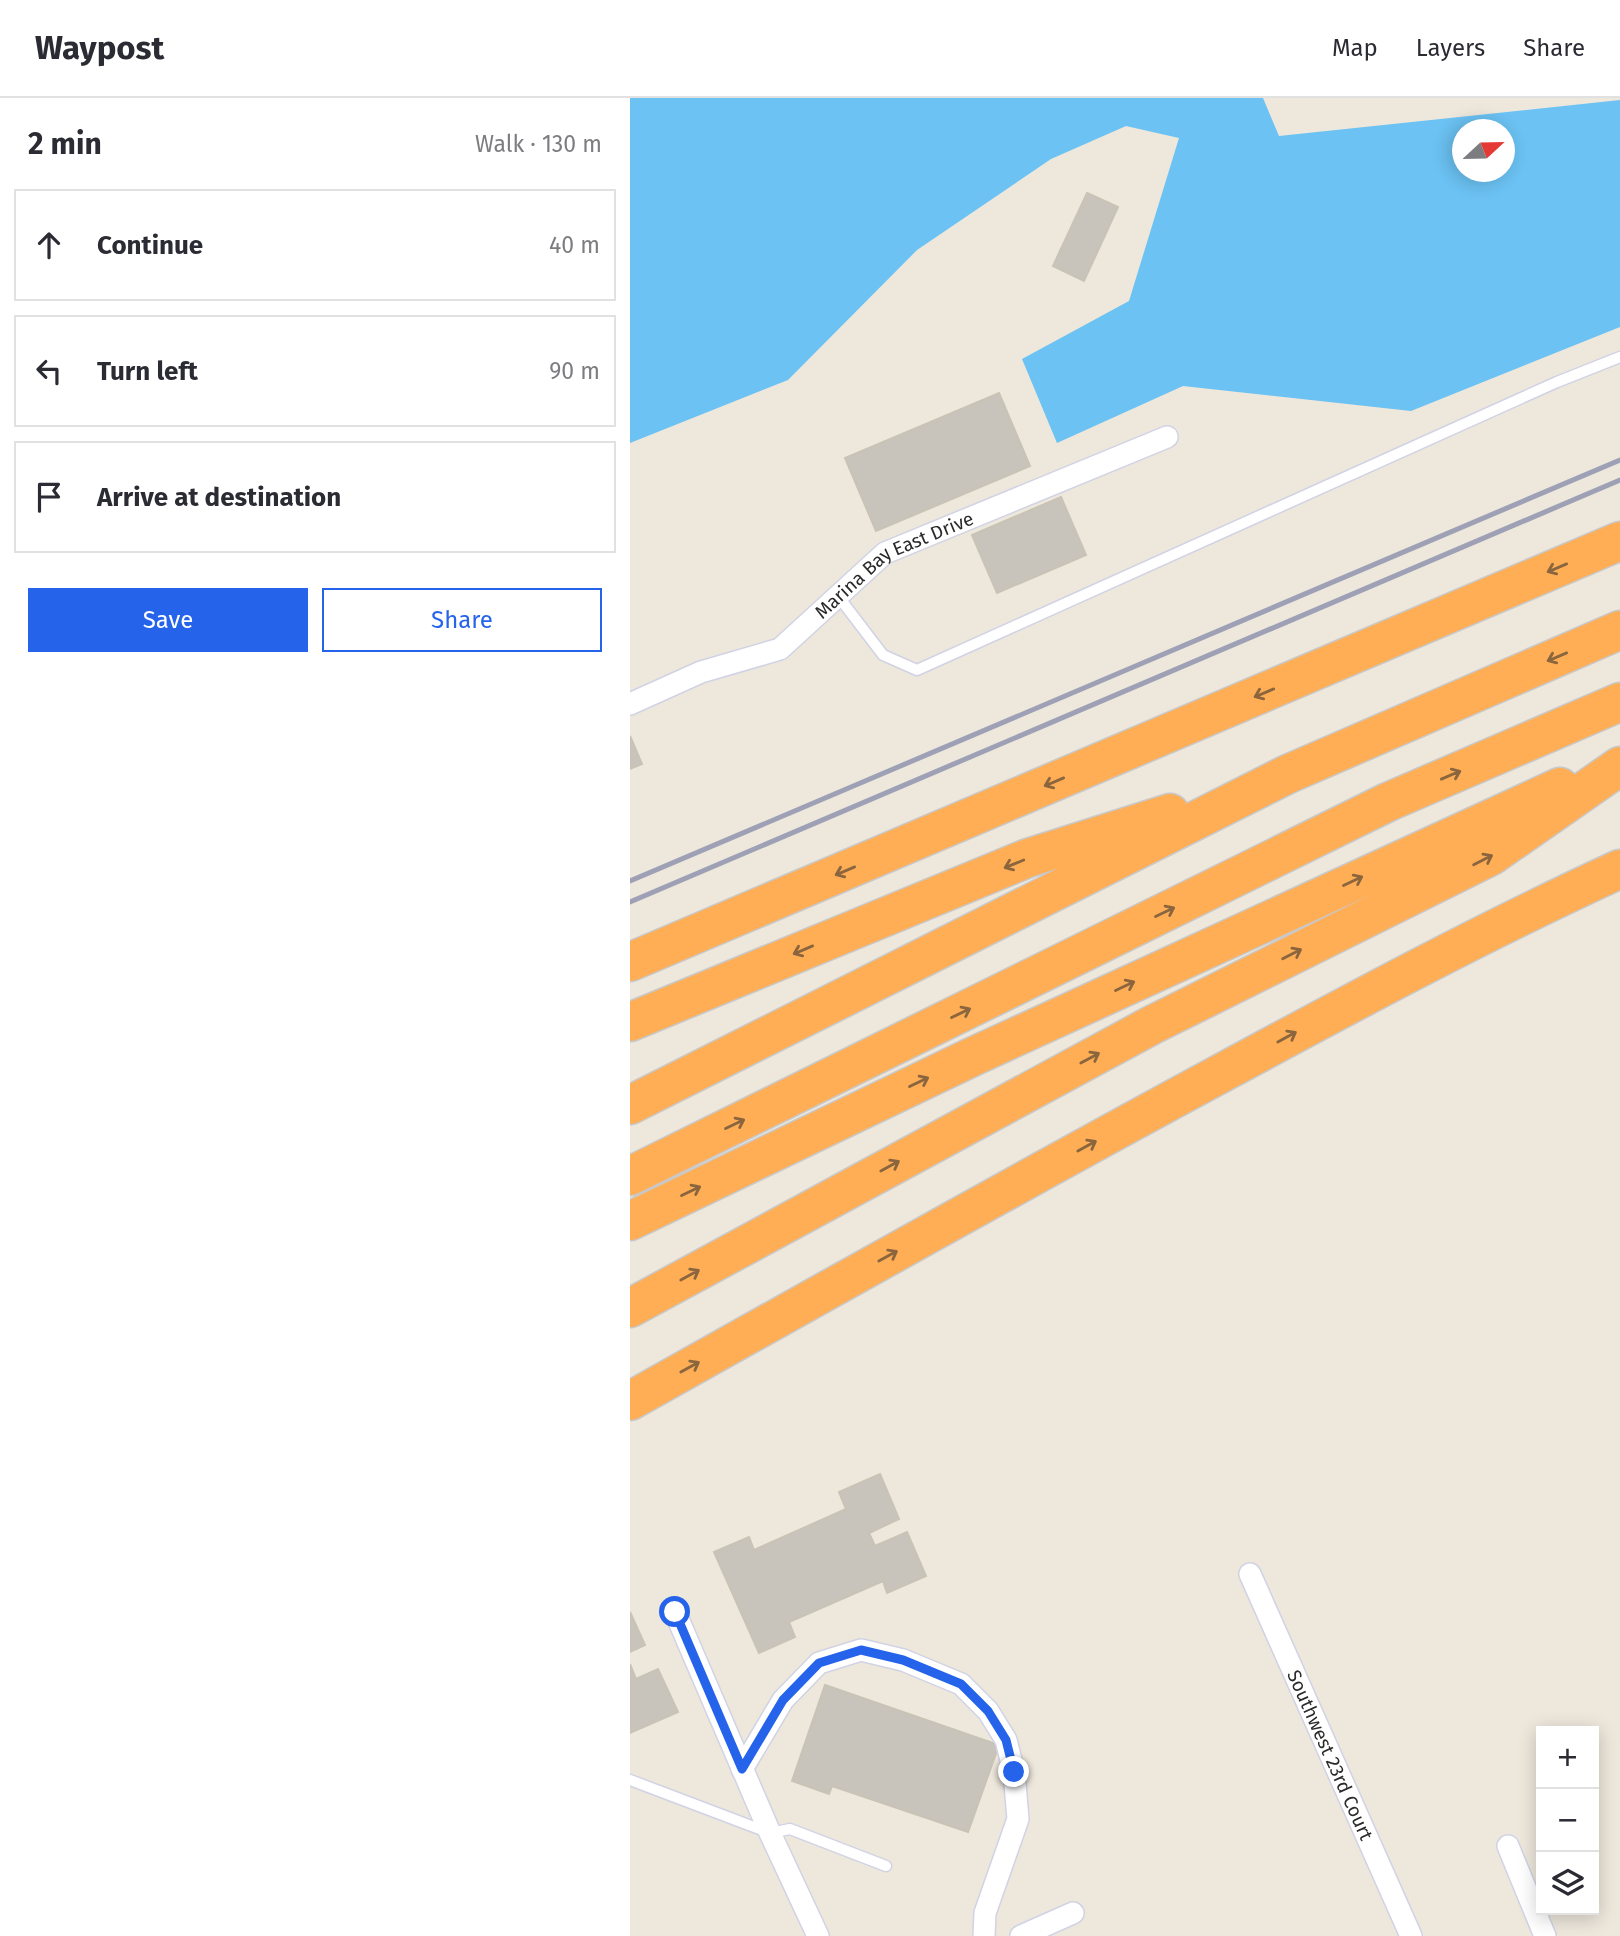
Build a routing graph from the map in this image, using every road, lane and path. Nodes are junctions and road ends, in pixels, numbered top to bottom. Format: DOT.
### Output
graph roads {
  1 [pos="1620,357"];
  2 [pos="1167,437"];
  3 [pos="1620,541"];
  4 [pos="838,596"];
  5 [pos="1620,630"];
  6 [pos="1620,660"];
  7 [pos="1620,702"];
  8 [pos="630,704"];
  9 [pos="1365,754"];
  10 [pos="1620,763"];
  11 [pos="1288,774"];
  12 [pos="1620,869"];
  13 [pos="1414,873"];
  14 [pos="630,962"];
  15 [pos="630,1022"];
  16 [pos="630,1105"];
  17 [pos="630,1130"];
  18 [pos="630,1176"];
  19 [pos="630,1222"];
  20 [pos="630,1308"];
  21 [pos="630,1401"];
  22 [pos="1250,1574"];
  23 [pos="675,1612"];
  24 [pos="742,1769"];
  25 [pos="630,1780"];
  26 [pos="770,1833"];
  27 [pos="1508,1846"];
  28 [pos="886,1866"];
  29 [pos="1073,1913"];
  30 [pos="818,1936"];
  31 [pos="984,1936"];
  32 [pos="1021,1936"];
  33 [pos="1411,1936"];
  34 [pos="1545,1936"];
  1 -- 4 [label="lane"];
  2 -- 4 [label="street, Marina Bay East Drive"];
  3 -- 14 [label="highway, one-way"];
  4 -- 8 [label="street, Marina Bay East Drive"];
  5 -- 9 [label="highway, one-way"];
  6 -- 9 [label="highway"];
  18 -- 7 [label="highway, one-way"];
  9 -- 11 [label="highway"];
  9 -- 17 [label="highway"];
  13 -- 10 [label="highway, one-way"];
  11 -- 15 [label="highway, one-way"];
  11 -- 16 [label="highway"];
  21 -- 12 [label="highway, one-way"];
  19 -- 13 [label="highway, one-way"];
  20 -- 13 [label="highway, one-way"];
  22 -- 33 [label="street, Southwest 23rd Court"];
  23 -- 24 [label="street"];
  24 -- 26 [label="street"];
  24 -- 31 [label="street"];
  25 -- 26 [label="lane"];
  26 -- 28 [label="lane"];
  26 -- 30 [label="street"];
  27 -- 34 [label="street"];
  29 -- 32 [label="street"];
}
